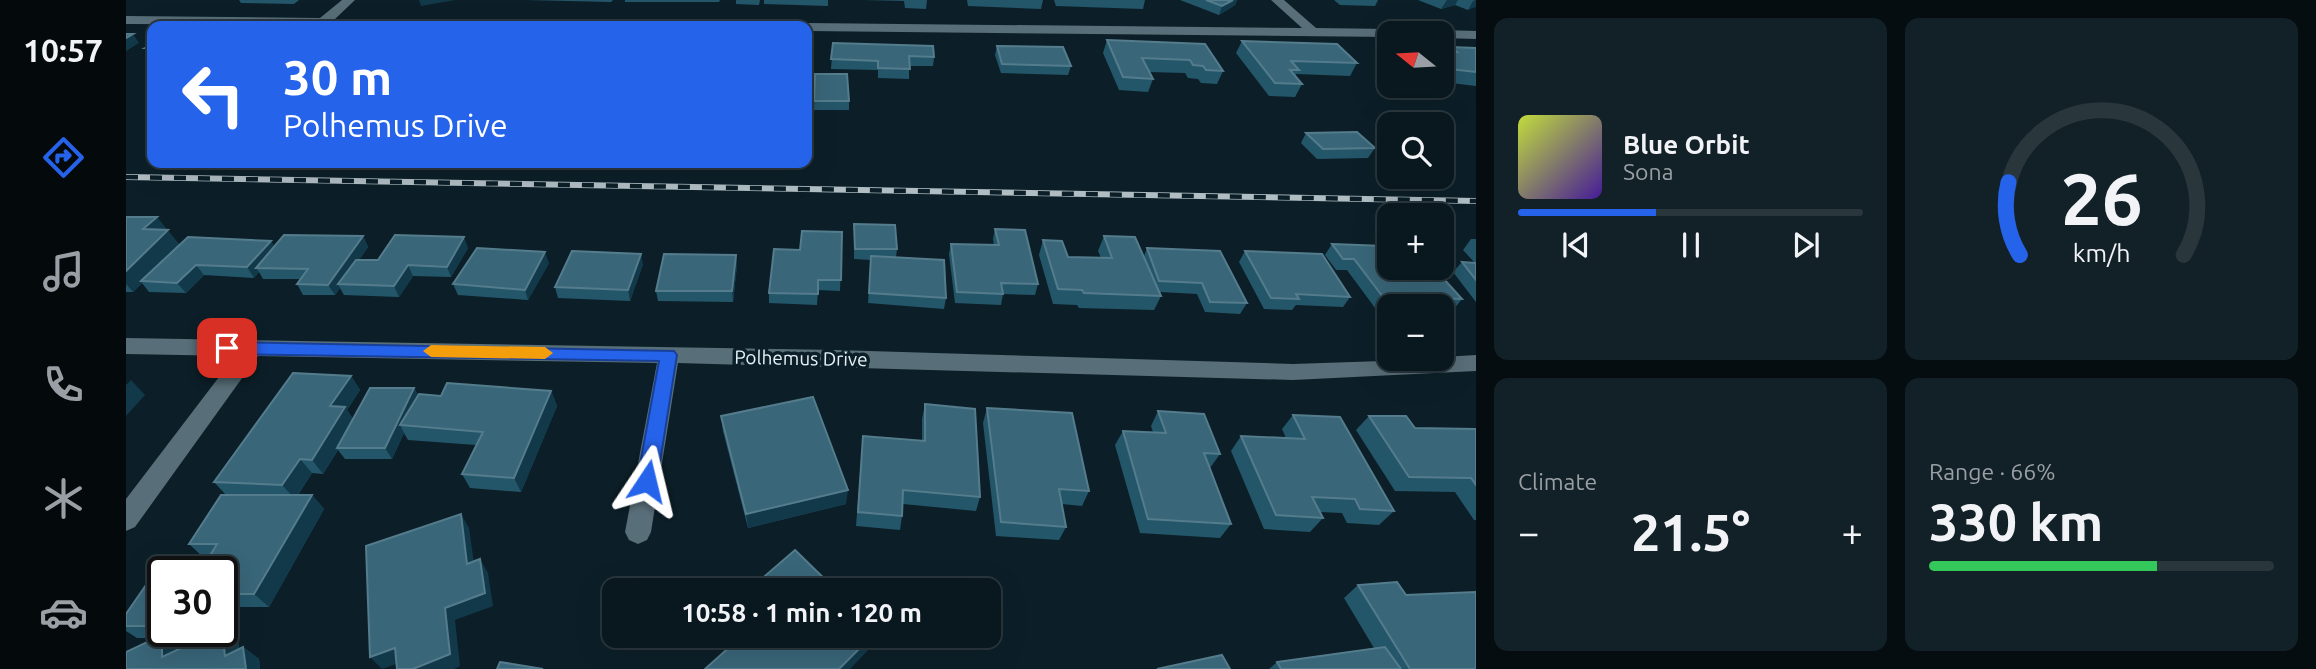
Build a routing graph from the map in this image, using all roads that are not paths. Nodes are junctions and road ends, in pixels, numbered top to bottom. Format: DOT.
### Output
graph roads {
  1 [pos="349,0"];
  2 [pos="1277,0"];
  3 [pos="126,20"];
  4 [pos="191,21"];
  5 [pos="324,21"];
  6 [pos="812,27"];
  7 [pos="1313,32"];
  8 [pos="1377,33"];
  9 [pos="1454,34"];
  10 [pos="1476,34"];
  11 [pos="126,346"];
  12 [pos="253,348"];
  13 [pos="669,355"];
  14 [pos="1476,363"];
  15 [pos="126,519"];
  16 [pos="638,532"];
  1 -- 5 [label="street"];
  2 -- 7 [label="street"];
  3 -- 4 [label="street"];
  6 -- 7 [label="street"];
  7 -- 8 [label="street"];
  9 -- 10 [label="street"];
  11 -- 12 [label="street, Polhemus Drive"];
  12 -- 13 [label="street, Polhemus Drive"];
  12 -- 15 [label="street"];
  13 -- 14 [label="street, Polhemus Drive"];
  13 -- 16 [label="street"];
}
